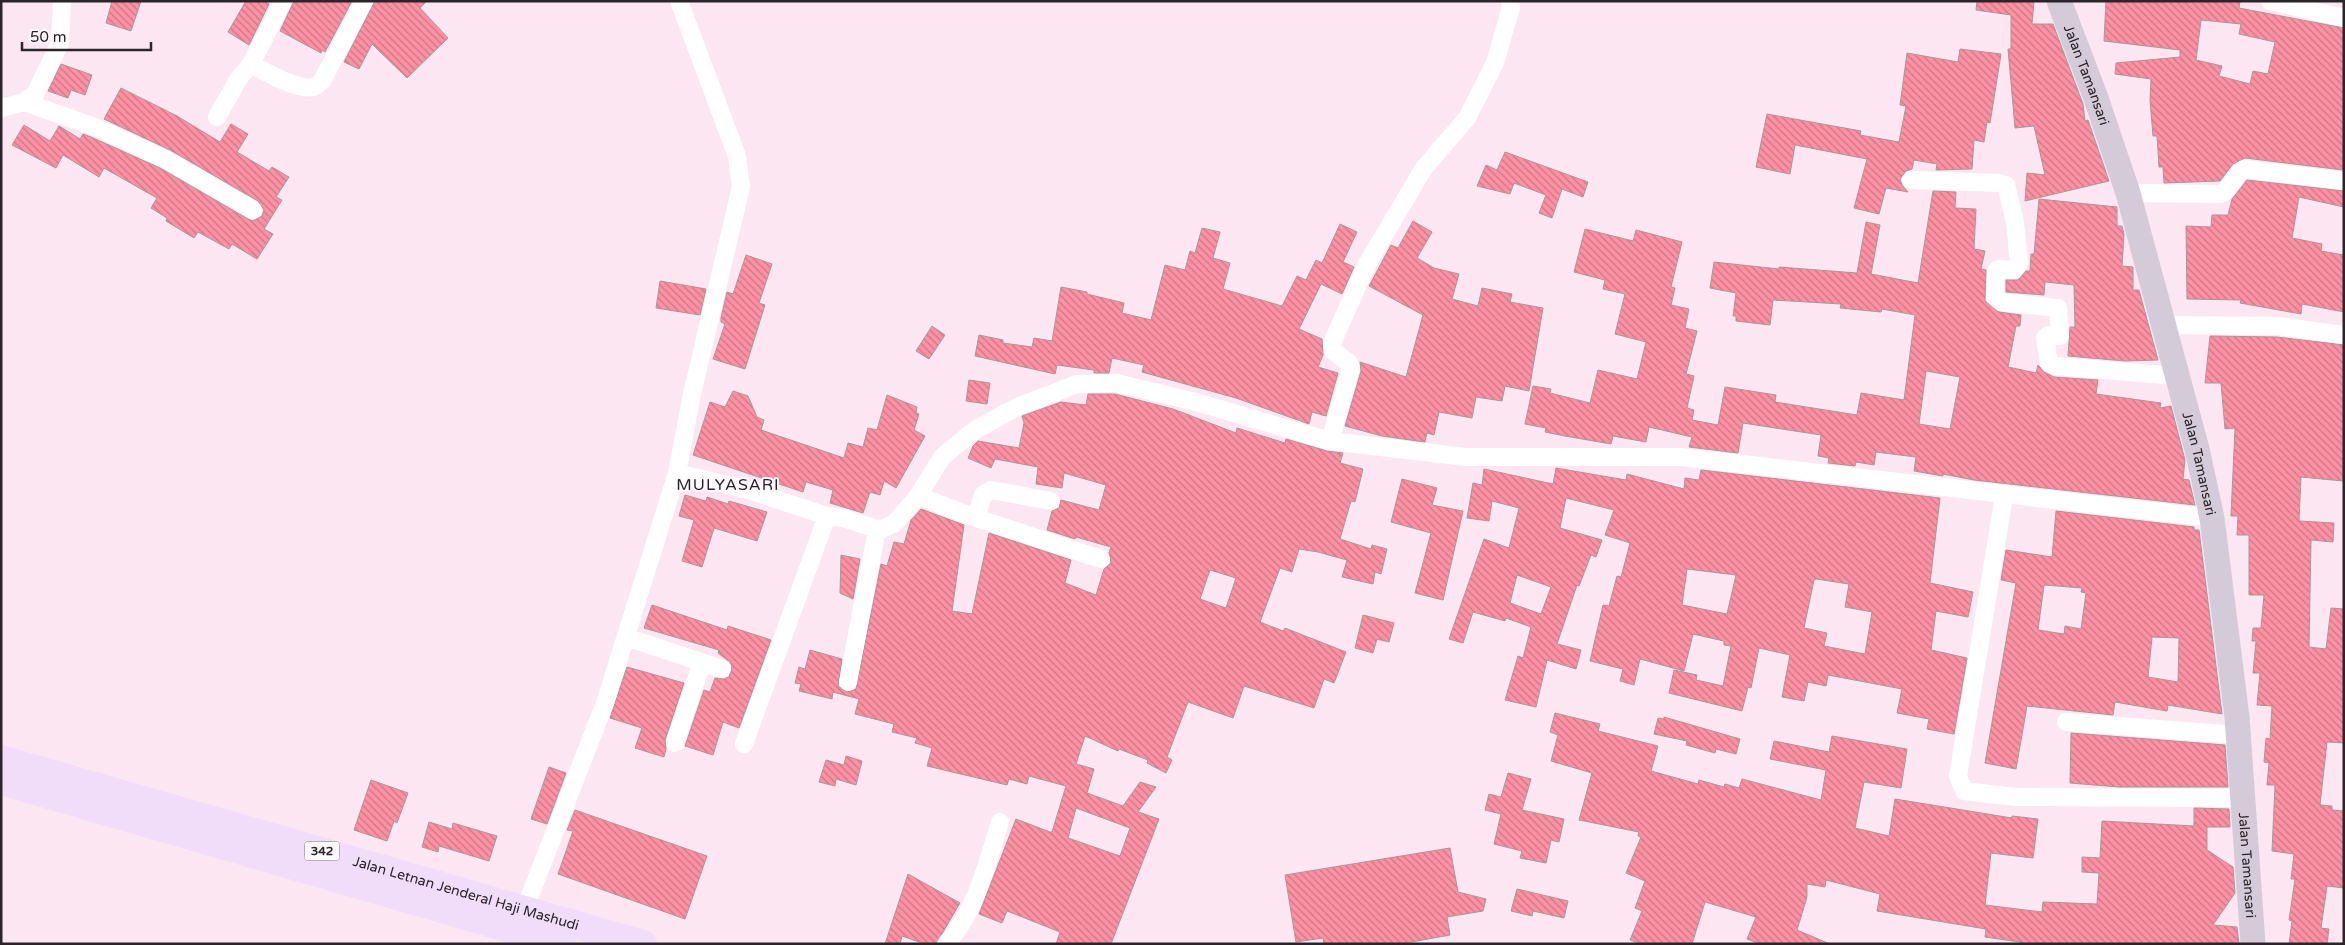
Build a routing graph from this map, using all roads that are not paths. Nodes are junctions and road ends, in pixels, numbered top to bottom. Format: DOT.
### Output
graph roads {
  1 [pos="62,1"];
  2 [pos="284,1"];
  3 [pos="364,1"];
  4 [pos="679,1"];
  5 [pos="1510,1"];
  6 [pos="2059,1"];
  7 [pos="2270,1"];
  8 [pos="2344,18"];
  9 [pos="251,64"];
  10 [pos="24,102"];
  11 [pos="1,108"];
  12 [pos="217,117"];
  13 [pos="1912,180"];
  14 [pos="2344,181"];
  15 [pos="2128,193"];
  16 [pos="253,210"];
  17 [pos="2163,325"];
  18 [pos="2344,335"];
  19 [pos="2176,376"];
  20 [pos="1330,441"];
  21 [pos="677,473"];
  22 [pos="918,496"];
  23 [pos="2004,496"];
  24 [pos="1051,500"];
  25 [pos="827,516"];
  26 [pos="976,518"];
  27 [pos="2212,518"];
  28 [pos="877,529"];
  29 [pos="1101,559"];
  30 [pos="626,637"];
  31 [pos="702,662"];
  32 [pos="722,669"];
  33 [pos="848,682"];
  34 [pos="2066,722"];
  35 [pos="2238,735"];
  36 [pos="675,743"];
  37 [pos="744,744"];
  38 [pos="1,759"];
  39 [pos="1,781"];
  40 [pos="2244,798"];
  41 [pos="1000,822"];
  42 [pos="334,866"];
  43 [pos="525,908"];
  44 [pos="526,939"];
  45 [pos="562,944"];
  46 [pos="643,944"];
  47 [pos="946,944"];
  48 [pos="2253,944"];
  1 -- 10 [label="street"];
  2 -- 9 [label="street"];
  3 -- 9 [label="street"];
  4 -- 21 [label="street"];
  5 -- 20 [label="street"];
  6 -- 15 [label="main road, Jalan Tamansari"];
  7 -- 8 [label="street"];
  9 -- 12 [label="street"];
  10 -- 11 [label="street"];
  10 -- 16 [label="street"];
  13 -- 19 [label="street"];
  14 -- 15 [label="street"];
  15 -- 17 [label="main road, Jalan Tamansari"];
  17 -- 18 [label="street"];
  17 -- 19 [label="main road, Jalan Tamansari"];
  19 -- 27 [label="main road, Jalan Tamansari"];
  20 -- 22 [label="street"];
  20 -- 23 [label="street"];
  21 -- 25 [label="street"];
  21 -- 30 [label="street"];
  22 -- 26 [label="street"];
  22 -- 28 [label="street"];
  23 -- 27 [label="street"];
  23 -- 40 [label="street"];
  24 -- 26 [label="street"];
  25 -- 28 [label="street"];
  25 -- 37 [label="street"];
  26 -- 29 [label="street"];
  27 -- 35 [label="main road, Jalan Tamansari"];
  28 -- 33 [label="street"];
  30 -- 31 [label="street"];
  30 -- 43 [label="street"];
  31 -- 32 [label="street"];
  31 -- 36 [label="street"];
  34 -- 35 [label="street"];
  35 -- 40 [label="main road, Jalan Tamansari"];
  38 -- 42 [label="main road, Jalan Letnan Jenderal Haji Mashudi / 342"];
  39 -- 42 [label="main road, Jalan Letnan Jenderal Haji Mashudi / 342"];
  40 -- 48 [label="main road, Jalan Tamansari"];
  41 -- 47 [label="street"];
  42 -- 43 [label="main road, Jalan Letnan Jenderal Haji Mashudi / 342"];
  42 -- 44 [label="main road, Jalan Letnan Jenderal Haji Mashudi / 342"];
  43 -- 46 [label="main road, Jalan Letnan Jenderal Haji Mashudi / 342"];
  44 -- 45 [label="main road, Jalan Letnan Jenderal Haji Mashudi / 342"];
}
